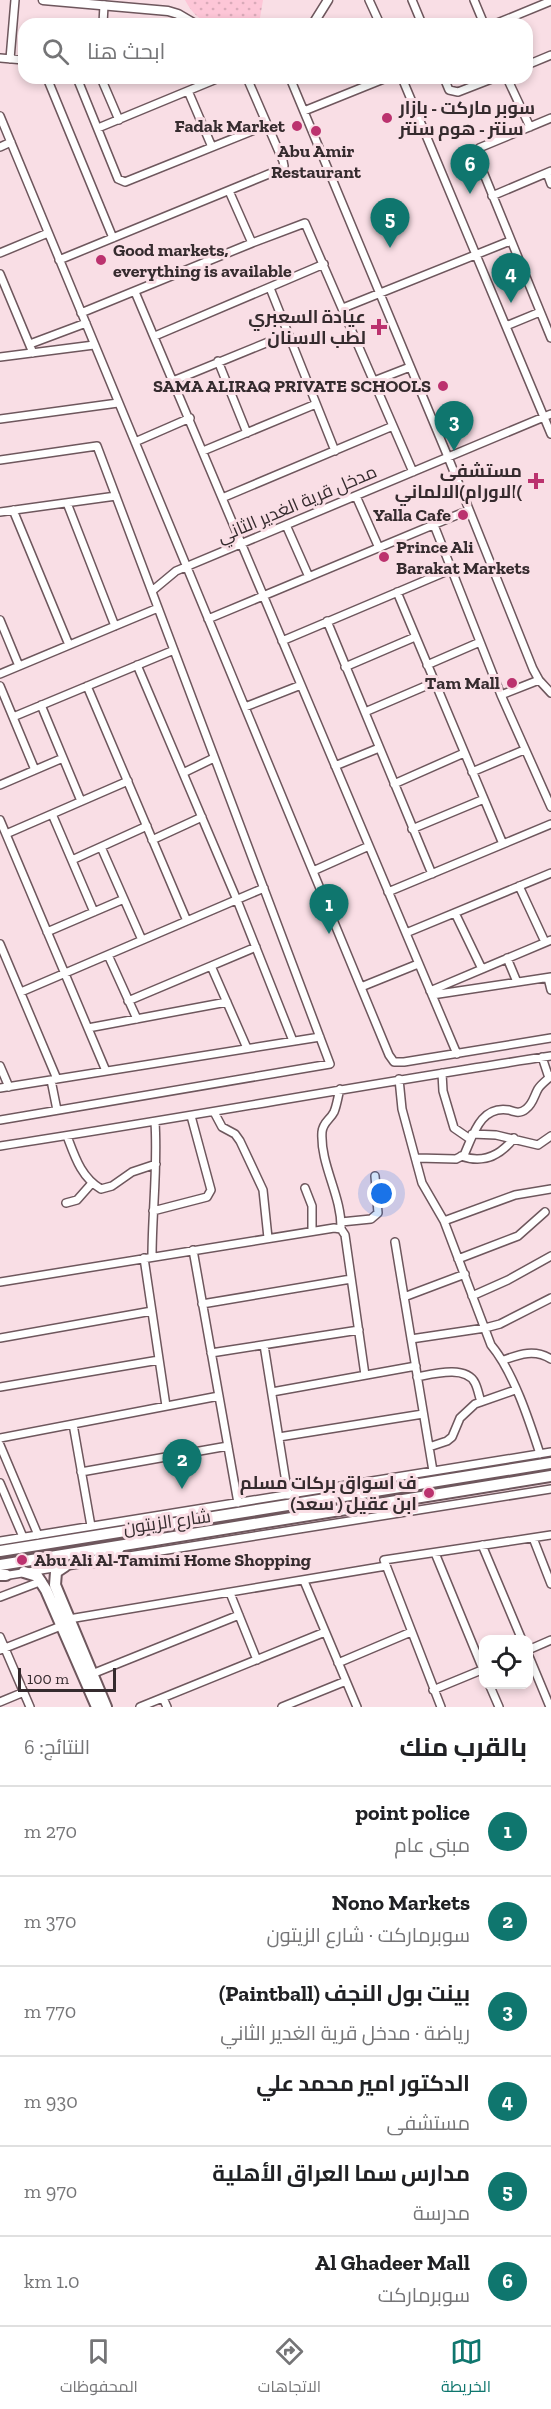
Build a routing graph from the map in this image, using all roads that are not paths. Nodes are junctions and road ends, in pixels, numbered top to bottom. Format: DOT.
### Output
graph roads {
  1 [pos="15,0"];
  2 [pos="44,0"];
  3 [pos="328,0"];
  4 [pos="369,0"];
  5 [pos="412,0"];
  6 [pos="474,0"];
  7 [pos="551,1"];
  8 [pos="104,5"];
  9 [pos="103,18"];
  10 [pos="185,18"];
  11 [pos="317,18"];
  12 [pos="377,18"];
  13 [pos="420,18"];
  14 [pos="482,18"];
  15 [pos="510,18"];
  16 [pos="551,55"];
  17 [pos="0,58"];
  18 [pos="10,59"];
  19 [pos="18,60"];
  20 [pos="533,62"];
  21 [pos="49,84"];
  22 [pos="80,84"];
  23 [pos="104,84"];
  24 [pos="205,84"];
  25 [pos="250,84"];
  26 [pos="293,84"];
  27 [pos="371,84"];
  28 [pos="405,84"];
  29 [pos="446,84"];
  30 [pos="479,84"];
  31 [pos="510,84"];
  32 [pos="188,91"];
  33 [pos="304,111"];
  34 [pos="0,116"];
  35 [pos="551,118"];
  36 [pos="119,120"];
  37 [pos="267,125"];
  38 [pos="530,127"];
  39 [pos="98,128"];
  40 [pos="11,142"];
  41 [pos="0,147"];
  42 [pos="212,147"];
  43 [pos="549,172"];
  44 [pos="551,184"];
  45 [pos="229,191"];
  46 [pos="492,195"];
  47 [pos="48,233"];
  48 [pos="113,238"];
  49 [pos="510,241"];
  50 [pos="252,243"];
  51 [pos="0,253"];
  52 [pos="476,255"];
  53 [pos="59,260"];
  54 [pos="324,264"];
  55 [pos="0,274"];
  56 [pos="270,288"];
  57 [pos="135,292"];
  58 [pos="379,294"];
  59 [pos="343,308"];
  60 [pos="540,312"];
  61 [pos="81,313"];
  62 [pos="86,323"];
  63 [pos="506,326"];
  64 [pos="288,334"];
  65 [pos="155,336"];
  66 [pos="551,338"];
  67 [pos="30,344"];
  68 [pos="94,345"];
  69 [pos="33,353"];
  70 [pos="0,357"];
  71 [pos="218,361"];
  72 [pos="410,367"];
  73 [pos="173,381"];
  74 [pos="374,381"];
  75 [pos="118,403"];
  76 [pos="316,404"];
  77 [pos="547,415"];
  78 [pos="0,418"];
  79 [pos="190,418"];
  80 [pos="393,426"];
  81 [pos="247,433"];
  82 [pos="551,434"];
  83 [pos="135,442"];
  84 [pos="335,450"];
  85 [pos="203,451"];
  86 [pos="448,457"];
  87 [pos="0,460"];
  88 [pos="412,472"];
  89 [pos="116,496"];
  90 [pos="356,496"];
  91 [pos="222,498"];
  92 [pos="68,503"];
  93 [pos="13,510"];
  94 [pos="469,510"];
  95 [pos="0,512"];
  96 [pos="286,525"];
  97 [pos="434,525"];
  98 [pos="241,544"];
  99 [pos="379,548"];
  100 [pos="187,567"];
  101 [pos="450,570"];
  102 [pos="309,577"];
  103 [pos="152,591"];
  104 [pos="397,592"];
  105 [pos="263,596"];
  106 [pos="158,608"];
  107 [pos="208,619"];
  108 [pos="0,620"];
  109 [pos="327,621"];
  110 [pos="115,626"];
  111 [pos="415,637"];
  112 [pos="282,641"];
  113 [pos="480,642"];
  114 [pos="69,645"];
  115 [pos="174,650"];
  116 [pos="137,665"];
  117 [pos="427,665"];
  118 [pos="19,666"];
  119 [pos="345,666"];
  120 [pos="0,674"];
  121 [pos="539,680"];
  122 [pos="435,682"];
  123 [pos="300,685"];
  124 [pos="0,686"];
  125 [pos="87,686"];
  126 [pos="551,693"];
  127 [pos="501,695"];
  128 [pos="41,705"];
  129 [pos="244,707"];
  130 [pos="365,712"];
  131 [pos="13,717"];
  132 [pos="379,748"];
  133 [pos="524,750"];
  134 [pos="464,753"];
  135 [pos="63,758"];
  136 [pos="214,758"];
  137 [pos="335,766"];
  138 [pos="35,770"];
  139 [pos="472,772"];
  140 [pos="183,773"];
  141 [pos="128,781"];
  142 [pos="394,784"];
  143 [pos="0,785"];
  144 [pos="484,799"];
  145 [pos="81,801"];
  146 [pos="551,807"];
  147 [pos="52,814"];
  148 [pos="202,817"];
  149 [pos="0,820"];
  150 [pos="551,824"];
  151 [pos="147,826"];
  152 [pos="412,829"];
  153 [pos="6,834"];
  154 [pos="152,840"];
  155 [pos="503,844"];
  156 [pos="369,846"];
  157 [pos="101,847"];
  158 [pos="72,860"];
  159 [pos="313,871"];
  160 [pos="551,873"];
  161 [pos="432,874"];
  162 [pos="519,886"];
  163 [pos="264,888"];
  164 [pos="388,892"];
  165 [pos="124,899"];
  166 [pos="237,900"];
  167 [pos="94,912"];
  168 [pos="455,913"];
  169 [pos="187,921"];
  170 [pos="47,932"];
  171 [pos="406,933"];
  172 [pos="142,940"];
  173 [pos="548,941"];
  174 [pos="0,944"];
  175 [pos="256,947"];
  176 [pos="108,955"];
  177 [pos="2,956"];
  178 [pos="507,958"];
  179 [pos="418,964"];
  180 [pos="211,966"];
  181 [pos="483,969"];
  182 [pos="65,974"];
  183 [pos="550,977"];
  184 [pos="517,982"];
  185 [pos="361,987"];
  186 [pos="551,990"];
  187 [pos="21,992"];
  188 [pos="431,993"];
  189 [pos="128,1001"];
  190 [pos="227,1002"];
  191 [pos="136,1019"];
  192 [pos="88,1028"];
  193 [pos="320,1036"];
  194 [pos="551,1038"];
  195 [pos="293,1041"];
  196 [pos="247,1048"];
  197 [pos="457,1054"];
  198 [pos="551,1056"];
  199 [pos="542,1057"];
  200 [pos="0,1066"];
  201 [pos="106,1071"];
  202 [pos="442,1073"];
  203 [pos="550,1077"];
  204 [pos="399,1079"];
  205 [pos="54,1080"];
  206 [pos="9,1087"];
  207 [pos="0,1088"];
  208 [pos="340,1089"];
  209 [pos="57,1110"];
  210 [pos="214,1112"];
  211 [pos="191,1116"];
  212 [pos="0,1120"];
  213 [pos="155,1122"];
  214 [pos="67,1136"];
  215 [pos="551,1136"];
  216 [pos="471,1137"];
  217 [pos="514,1138"];
  218 [pos="0,1146"];
  219 [pos="461,1156"];
  220 [pos="417,1158"];
  221 [pos="156,1164"];
  222 [pos="375,1176"];
  223 [pos="92,1183"];
  224 [pos="305,1188"];
  225 [pos="551,1189"];
  226 [pos="66,1203"];
  227 [pos="153,1211"];
  228 [pos="545,1212"];
  229 [pos="444,1221"];
  230 [pos="341,1226"];
  231 [pos="312,1231"];
  232 [pos="268,1238"];
  233 [pos="395,1242"];
  234 [pos="193,1250"];
  235 [pos="551,1256"];
  236 [pos="148,1257"];
  237 [pos="458,1259"];
  238 [pos="465,1274"];
  239 [pos="351,1279"];
  240 [pos="0,1282"];
  241 [pos="472,1296"];
  242 [pos="404,1297"];
  243 [pos="551,1298"];
  244 [pos="202,1304"];
  245 [pos="152,1311"];
  246 [pos="485,1328"];
  247 [pos="359,1330"];
  248 [pos="0,1338"];
  249 [pos="411,1339"];
  250 [pos="264,1345"];
  251 [pos="211,1353"];
  252 [pos="551,1359"];
  253 [pos="159,1360"];
  254 [pos="504,1360"];
  255 [pos="416,1366"];
  256 [pos="365,1375"];
  257 [pos="417,1377"];
  258 [pos="0,1387"];
  259 [pos="515,1390"];
  260 [pos="272,1392"];
  261 [pos="219,1396"];
  262 [pos="481,1402"];
  263 [pos="166,1406"];
  264 [pos="423,1414"];
  265 [pos="73,1424"];
  266 [pos="279,1437"];
  267 [pos="0,1438"];
  268 [pos="0,1445"];
  269 [pos="228,1446"];
  270 [pos="429,1447"];
  271 [pos="551,1452"];
  272 [pos="540,1454"];
  273 [pos="551,1463"];
  274 [pos="433,1471"];
  275 [pos="81,1472"];
  276 [pos="551,1476"];
  277 [pos="0,1483"];
  278 [pos="551,1489"];
  279 [pos="288,1495"];
  280 [pos="312,1496"];
  281 [pos="238,1503"];
  282 [pos="221,1517"];
  283 [pos="194,1521"];
  284 [pos="91,1527"];
  285 [pos="107,1529"];
  286 [pos="224,1530"];
  287 [pos="38,1535"];
  288 [pos="196,1535"];
  289 [pos="551,1535"];
  290 [pos="23,1537"];
  291 [pos="533,1538"];
  292 [pos="0,1541"];
  293 [pos="129,1544"];
  294 [pos="482,1545"];
  295 [pos="0,1551"];
  296 [pos="435,1552"];
  297 [pos="93,1562"];
  298 [pos="0,1565"];
  299 [pos="65,1566"];
  300 [pos="386,1566"];
  301 [pos="24,1572"];
  302 [pos="2,1575"];
  303 [pos="304,1581"];
  304 [pos="551,1584"];
  305 [pos="48,1586"];
  306 [pos="230,1593"];
  307 [pos="0,1597"];
  308 [pos="239,1615"];
  309 [pos="65,1622"];
  310 [pos="326,1632"];
  311 [pos="411,1632"];
  312 [pos="520,1635"];
  313 [pos="0,1637"];
  314 [pos="551,1640"];
  315 [pos="533,1648"];
  316 [pos="2,1649"];
  317 [pos="258,1660"];
  318 [pos="479,1660"];
  319 [pos="338,1663"];
  320 [pos="533,1666"];
  321 [pos="479,1672"];
  322 [pos="92,1674"];
  323 [pos="346,1681"];
  324 [pos="491,1689"];
  325 [pos="433,1690"];
  326 [pos="24,1692"];
  327 [pos="163,1698"];
  328 [pos="0,1702"];
  329 [pos="30,1707"];
  330 [pos="97,1707"];
  331 [pos="106,1707"];
  332 [pos="140,1707"];
  333 [pos="167,1707"];
  334 [pos="282,1707"];
  335 [pos="357,1707"];
  336 [pos="441,1707"];
  337 [pos="499,1707"];
  338 [pos="550,1707"];
  1 -- 18 [label="street"];
  2 -- 8 [label="street"];
  3 -- 11 [label="street"];
  4 -- 12 [label="street"];
  5 -- 13 [label="street"];
  6 -- 14 [label="street"];
  7 -- 15 [label="street"];
  8 -- 9 [label="street"];
  8 -- 10 [label="street"];
  16 -- 20 [label="street"];
  17 -- 18 [label="street"];
  18 -- 19 [label="street"];
  21 -- 48 [label="street"];
  22 -- 39 [label="street"];
  23 -- 36 [label="street"];
  24 -- 32 [label="street"];
  25 -- 37 [label="street"];
  26 -- 33 [label="street"];
  27 -- 33 [label="street"];
  28 -- 52 [label="street"];
  29 -- 30 [label="street"];
  31 -- 38 [label="street"];
  32 -- 36 [label="street"];
  32 -- 42 [label="street"];
  33 -- 58 [label="street"];
  34 -- 40 [label="street"];
  35 -- 38 [label="street"];
  36 -- 39 [label="street"];
  37 -- 42 [label="street"];
  37 -- 45 [label="street"];
  38 -- 46 [label="street"];
  39 -- 42 [label="street"];
  40 -- 41 [label="street"];
  40 -- 47 [label="street"];
  43 -- 44 [label="street"];
  43 -- 46 [label="street"];
  45 -- 48 [label="street"];
  45 -- 50 [label="street"];
  46 -- 49 [label="street"];
  47 -- 51 [label="street"];
  47 -- 53 [label="street"];
  48 -- 53 [label="street"];
  49 -- 52 [label="street"];
  49 -- 60 [label="street"];
  50 -- 54 [label="street"];
  50 -- 57 [label="street"];
  52 -- 58 [label="street"];
  52 -- 63 [label="street"];
  53 -- 61 [label="street"];
  54 -- 56 [label="street"];
  54 -- 59 [label="street"];
  55 -- 67 [label="street"];
  56 -- 64 [label="street"];
  56 -- 65 [label="street"];
  57 -- 61 [label="street"];
  57 -- 65 [label="street"];
  58 -- 59 [label="street"];
  58 -- 72 [label="street"];
  59 -- 74 [label="street"];
  60 -- 63 [label="street"];
  60 -- 66 [label="street"];
  61 -- 62 [label="street"];
  62 -- 67 [label="street"];
  62 -- 68 [label="street"];
  63 -- 77 [label="street"];
  64 -- 71 [label="street"];
  64 -- 76 [label="street"];
  65 -- 73 [label="street"];
  67 -- 69 [label="street"];
  68 -- 69 [label="street"];
  68 -- 75 [label="street"];
  69 -- 70 [label="street"];
  71 -- 73 [label="street"];
  71 -- 81 [label="street"];
  72 -- 74 [label="street"];
  72 -- 86 [label="street"];
  73 -- 79 [label="street"];
  74 -- 80 [label="street"];
  75 -- 78 [label="street"];
  75 -- 83 [label="street"];
  76 -- 81 [label="street"];
  76 -- 84 [label="street"];
  77 -- 82 [label="street"];
  77 -- 86 [label="street, مدخل قرية الغدير الثاني"];
  79 -- 83 [label="street"];
  79 -- 85 [label="street"];
  80 -- 84 [label="street"];
  80 -- 88 [label="street"];
  81 -- 85 [label="street"];
  83 -- 100 [label="street"];
  84 -- 91 [label="street"];
  85 -- 91 [label="street"];
  86 -- 88 [label="street, مدخل قرية الغدير الثاني"];
  86 -- 94 [label="street"];
  87 -- 89 [label="street"];
  88 -- 90 [label="street, مدخل قرية الغدير الثاني"];
  89 -- 92 [label="street"];
  89 -- 103 [label="street"];
  90 -- 96 [label="street, مدخل قرية الغدير الثاني"];
  90 -- 99 [label="street"];
  91 -- 98 [label="street"];
  92 -- 93 [label="street"];
  92 -- 110 [label="street"];
  93 -- 95 [label="street"];
  93 -- 114 [label="street"];
  94 -- 97 [label="street"];
  94 -- 121 [label="street"];
  96 -- 98 [label="street, مدخل قرية الغدير الثاني"];
  96 -- 102 [label="street"];
  97 -- 99 [label="street"];
  97 -- 101 [label="street"];
  98 -- 100 [label="street, مدخل قرية الغدير الثاني"];
  98 -- 105 [label="street"];
  99 -- 102 [label="street"];
  100 -- 103 [label="street, مدخل قرية الغدير الثاني"];
  100 -- 107 [label="street"];
  101 -- 104 [label="street"];
  101 -- 113 [label="street"];
  102 -- 105 [label="street"];
  103 -- 106 [label="street"];
  104 -- 109 [label="street"];
  104 -- 111 [label="street"];
  105 -- 107 [label="street"];
  105 -- 112 [label="street"];
  106 -- 110 [label="street"];
  106 -- 115 [label="street"];
  107 -- 129 [label="street"];
  108 -- 118 [label="street"];
  109 -- 112 [label="street"];
  109 -- 119 [label="street"];
  110 -- 114 [label="street"];
  111 -- 117 [label="street"];
  111 -- 119 [label="street"];
  112 -- 123 [label="street"];
  113 -- 117 [label="street"];
  113 -- 127 [label="street"];
  114 -- 118 [label="street"];
  115 -- 116 [label="street"];
  115 -- 136 [label="street"];
  116 -- 125 [label="street"];
  116 -- 140 [label="street"];
  117 -- 122 [label="street"];
  118 -- 120 [label="street"];
  119 -- 130 [label="street"];
  121 -- 126 [label="street"];
  121 -- 127 [label="street"];
  122 -- 130 [label="street"];
  122 -- 134 [label="street"];
  123 -- 129 [label="street"];
  123 -- 137 [label="street"];
  124 -- 131 [label="street"];
  125 -- 128 [label="street"];
  125 -- 141 [label="street"];
  127 -- 133 [label="street"];
  128 -- 131 [label="street"];
  128 -- 135 [label="street"];
  129 -- 159 [label="street"];
  130 -- 132 [label="street"];
  131 -- 138 [label="street"];
  132 -- 137 [label="street"];
  132 -- 142 [label="street"];
  133 -- 139 [label="street"];
  133 -- 146 [label="street"];
  134 -- 139 [label="street"];
  134 -- 142 [label="street"];
  135 -- 138 [label="street"];
  135 -- 145 [label="street"];
  136 -- 140 [label="street"];
  136 -- 163 [label="street"];
  137 -- 156 [label="street"];
  138 -- 143 [label="street"];
  139 -- 144 [label="street"];
  140 -- 148 [label="street"];
  141 -- 145 [label="street"];
  141 -- 151 [label="street"];
  142 -- 152 [label="street"];
  144 -- 152 [label="street"];
  144 -- 155 [label="street"];
  145 -- 147 [label="street"];
  147 -- 153 [label="street"];
  147 -- 158 [label="street"];
  148 -- 154 [label="street"];
  148 -- 166 [label="street"];
  149 -- 153 [label="street"];
  150 -- 155 [label="street"];
  151 -- 154 [label="street"];
  151 -- 157 [label="street"];
  152 -- 161 [label="street"];
  153 -- 170 [label="street"];
  154 -- 169 [label="street"];
  155 -- 161 [label="street"];
  156 -- 159 [label="street"];
  156 -- 164 [label="street"];
  157 -- 158 [label="street"];
  157 -- 165 [label="street"];
  158 -- 167 [label="street"];
  159 -- 185 [label="street"];
  160 -- 162 [label="street"];
  161 -- 164 [label="street"];
  162 -- 168 [label="street"];
  162 -- 173 [label="street"];
  163 -- 166 [label="street"];
  163 -- 193 [label="street"];
  164 -- 171 [label="street"];
  165 -- 167 [label="street"];
  165 -- 172 [label="street"];
  166 -- 169 [label="street"];
  166 -- 175 [label="street"];
  167 -- 170 [label="street"];
  168 -- 171 [label="street"];
  168 -- 181 [label="street"];
  169 -- 172 [label="street"];
  170 -- 182 [label="street"];
  171 -- 179 [label="street"];
  172 -- 176 [label="street"];
  173 -- 178 [label="street"];
  174 -- 177 [label="street"];
  175 -- 180 [label="street"];
  175 -- 195 [label="street"];
  176 -- 182 [label="street"];
  176 -- 189 [label="street"];
  177 -- 187 [label="street"];
  178 -- 181 [label="street"];
  178 -- 184 [label="street"];
  179 -- 185 [label="street"];
  179 -- 188 [label="street"];
  180 -- 189 [label="street"];
  180 -- 190 [label="street"];
  181 -- 188 [label="street"];
  182 -- 187 [label="street"];
  182 -- 192 [label="street"];
  183 -- 184 [label="street"];
  183 -- 186 [label="street"];
  184 -- 188 [label="street"];
  185 -- 197 [label="street"];
  187 -- 205 [label="street"];
  188 -- 197 [label="street"];
  189 -- 191 [label="street"];
  190 -- 191 [label="street"];
  190 -- 196 [label="street"];
  191 -- 192 [label="street"];
  192 -- 201 [label="street"];
  193 -- 195 [label="street"];
  193 -- 209 [label="street"];
  194 -- 197 [label="street"];
  195 -- 196 [label="street"];
  196 -- 201 [label="street"];
  198 -- 199 [label="street"];
  199 -- 202 [label="street"];
  199 -- 203 [label="street"];
  200 -- 206 [label="street"];
  201 -- 205 [label="street"];
  202 -- 204 [label="street"];
  202 -- 216 [label="street"];
  203 -- 216 [label="street"];
  204 -- 208 [label="street"];
  204 -- 220 [label="street"];
  205 -- 206 [label="street"];
  205 -- 209 [label="street"];
  206 -- 207 [label="street"];
  208 -- 210 [label="street"];
  208 -- 230 [label="street"];
  209 -- 212 [label="street"];
  210 -- 211 [label="street"];
  210 -- 232 [label="street"];
  211 -- 213 [label="street"];
  211 -- 227 [label="street"];
  213 -- 214 [label="street"];
  213 -- 221 [label="street"];
  214 -- 218 [label="street"];
  214 -- 223 [label="street"];
  215 -- 217 [label="street"];
  216 -- 217 [label="street"];
  216 -- 219 [label="street"];
  217 -- 219 [label="street"];
  219 -- 220 [label="street"];
  220 -- 229 [label="street"];
  221 -- 223 [label="street"];
  221 -- 227 [label="street"];
  222 -- 230 [label="street"];
  223 -- 226 [label="street"];
  224 -- 231 [label="street"];
  225 -- 229 [label="street"];
  227 -- 236 [label="street"];
  228 -- 237 [label="street"];
  229 -- 237 [label="street"];
  230 -- 231 [label="street"];
  230 -- 239 [label="street"];
  231 -- 232 [label="street"];
  232 -- 234 [label="street"];
  233 -- 242 [label="street"];
  234 -- 236 [label="street"];
  234 -- 244 [label="street"];
  235 -- 241 [label="street"];
  236 -- 240 [label="street"];
  236 -- 245 [label="street"];
  237 -- 238 [label="street"];
  238 -- 241 [label="street"];
  238 -- 242 [label="street"];
  239 -- 244 [label="street"];
  239 -- 247 [label="street"];
  241 -- 246 [label="street"];
  242 -- 249 [label="street"];
  243 -- 246 [label="street"];
  244 -- 251 [label="street"];
  245 -- 248 [label="street"];
  245 -- 253 [label="street"];
  246 -- 249 [label="street"];
  246 -- 254 [label="street"];
  247 -- 250 [label="street"];
  247 -- 256 [label="street"];
  249 -- 255 [label="street"];
  250 -- 251 [label="street"];
  250 -- 260 [label="street"];
  251 -- 261 [label="street"];
  252 -- 254 [label="street"];
  253 -- 258 [label="street"];
  253 -- 263 [label="street"];
  254 -- 259 [label="street"];
  255 -- 256 [label="street"];
  255 -- 257 [label="street"];
  256 -- 260 [label="street"];
  257 -- 262 [label="street"];
  257 -- 264 [label="street"];
  259 -- 262 [label="street"];
  259 -- 272 [label="street"];
  260 -- 266 [label="street"];
  261 -- 263 [label="street"];
  261 -- 269 [label="street"];
  262 -- 270 [label="street"];
  263 -- 265 [label="street"];
  264 -- 266 [label="street"];
  264 -- 270 [label="street"];
  265 -- 267 [label="street"];
  265 -- 275 [label="street"];
  266 -- 279 [label="street"];
  268 -- 287 [label="street"];
  269 -- 275 [label="street"];
  269 -- 281 [label="street"];
  270 -- 274 [label="street"];
  271 -- 272 [label="street"];
  272 -- 274 [label="street"];
  273 -- 280 [label="main road, شارع الزيتون"];
  274 -- 280 [label="street"];
  275 -- 284 [label="street"];
  276 -- 286 [label="main road, شارع الزيتون"];
  277 -- 290 [label="street"];
  278 -- 297 [label="street"];
  279 -- 280 [label="street"];
  279 -- 281 [label="street"];
  280 -- 282 [label="main road, شارع الزيتون"];
  281 -- 285 [label="street"];
  282 -- 283 [label="main road, شارع الزيتون"];
  282 -- 286 [label="main road"];
  283 -- 285 [label="main road, شارع الزيتون"];
  283 -- 288 [label="main road"];
  284 -- 285 [label="street"];
  284 -- 287 [label="street"];
  285 -- 295 [label="main road, شارع الزيتون"];
  286 -- 288 [label="main road, شارع الزيتون"];
  287 -- 290 [label="street"];
  288 -- 293 [label="main road, شارع الزيتون"];
  289 -- 291 [label="street"];
  290 -- 292 [label="street"];
  291 -- 294 [label="street"];
  291 -- 304 [label="street"];
  293 -- 297 [label="main road"];
  293 -- 298 [label="main road, شارع الزيتون"];
  294 -- 296 [label="street"];
  294 -- 312 [label="street"];
  296 -- 300 [label="street"];
  296 -- 318 [label="street"];
  297 -- 299 [label="street"];
  299 -- 301 [label="street"];
  299 -- 305 [label="main road"];
  300 -- 303 [label="street"];
  300 -- 311 [label="street"];
  301 -- 302 [label="street"];
  301 -- 305 [label="main road"];
  303 -- 306 [label="street"];
  303 -- 310 [label="street"];
  305 -- 307 [label="street"];
  305 -- 309 [label="main road"];
  306 -- 308 [label="street"];
  306 -- 309 [label="street"];
  308 -- 317 [label="street"];
  308 -- 322 [label="street"];
  309 -- 316 [label="street"];
  309 -- 322 [label="main road"];
  309 -- 330 [label="main road"];
  310 -- 317 [label="street"];
  310 -- 319 [label="street"];
  311 -- 319 [label="street"];
  311 -- 325 [label="street"];
  313 -- 316 [label="street"];
  314 -- 315 [label="street"];
  316 -- 326 [label="street"];
  317 -- 327 [label="street"];
  319 -- 323 [label="street"];
  320 -- 338 [label="street"];
  321 -- 325 [label="street"];
  322 -- 331 [label="main road"];
  323 -- 334 [label="street"];
  323 -- 335 [label="street"];
  324 -- 337 [label="street"];
  325 -- 336 [label="street"];
  326 -- 328 [label="street"];
  326 -- 329 [label="street"];
  327 -- 332 [label="street"];
  327 -- 333 [label="street"];
}
